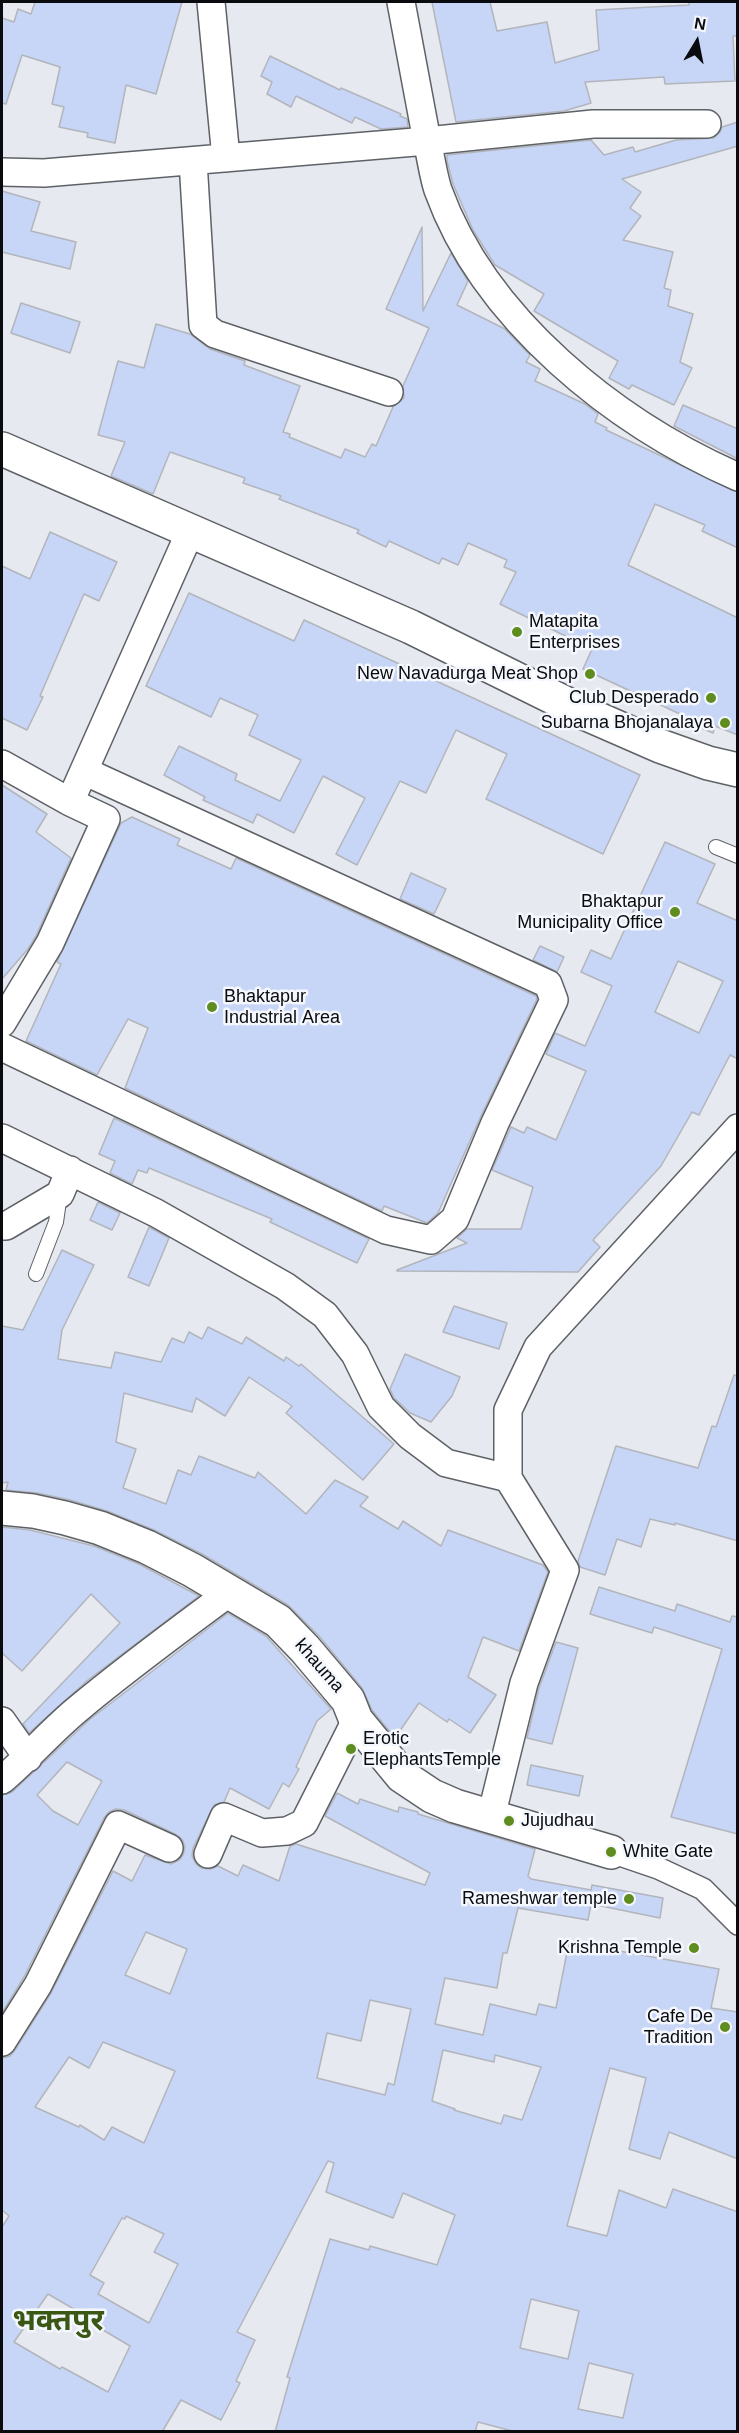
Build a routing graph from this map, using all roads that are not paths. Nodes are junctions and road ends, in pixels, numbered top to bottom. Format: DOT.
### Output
graph roads {
  1 [pos="211,2"];
  2 [pos="401,2"];
  3 [pos="707,124"];
  4 [pos="427,141"];
  5 [pos="226,158"];
  6 [pos="193,161"];
  7 [pos="2,172"];
  8 [pos="389,392"];
  9 [pos="2,449"];
  10 [pos="738,477"];
  11 [pos="190,532"];
  12 [pos="2,764"];
  13 [pos="738,770"];
  14 [pos="84,771"];
  15 [pos="70,802"];
  16 [pos="716,847"];
  17 [pos="738,856"];
  18 [pos="2,1023"];
  19 [pos="2,1047"];
  20 [pos="738,1128"];
  21 [pos="2,1138"];
  22 [pos="65,1182"];
  23 [pos="2,1226"];
  24 [pos="36,1274"];
  25 [pos="508,1478"];
  26 [pos="2,1508"];
  27 [pos="230,1592"];
  28 [pos="356,1720"];
  29 [pos="2,1721"];
  30 [pos="28,1758"];
  31 [pos="2,1780"];
  32 [pos="491,1817"];
  33 [pos="169,1848"];
  34 [pos="611,1852"];
  35 [pos="208,1854"];
  36 [pos="738,1924"];
  37 [pos="2,2042"];
  1 -- 5 [label="street"];
  2 -- 4 [label="street"];
  3 -- 4 [label="street"];
  4 -- 5 [label="street"];
  4 -- 10 [label="street"];
  5 -- 6 [label="street"];
  6 -- 7 [label="street"];
  6 -- 8 [label="street"];
  9 -- 11 [label="main road"];
  11 -- 13 [label="main road"];
  11 -- 14 [label="street"];
  12 -- 15 [label="street"];
  14 -- 15 [label="street"];
  14 -- 19 [label="street"];
  15 -- 18 [label="street"];
  16 -- 17 [label="lane"];
  20 -- 25 [label="street"];
  21 -- 22 [label="street"];
  22 -- 23 [label="street"];
  22 -- 24 [label="lane"];
  22 -- 25 [label="street"];
  25 -- 32 [label="street"];
  26 -- 27 [label="main road, khauma"];
  27 -- 28 [label="main road, khauma"];
  27 -- 30 [label="street"];
  28 -- 32 [label="main road, khauma"];
  28 -- 35 [label="street"];
  29 -- 30 [label="street"];
  30 -- 31 [label="street"];
  32 -- 34 [label="main road, khauma"];
  33 -- 37 [label="street"];
  34 -- 36 [label="street"];
}
